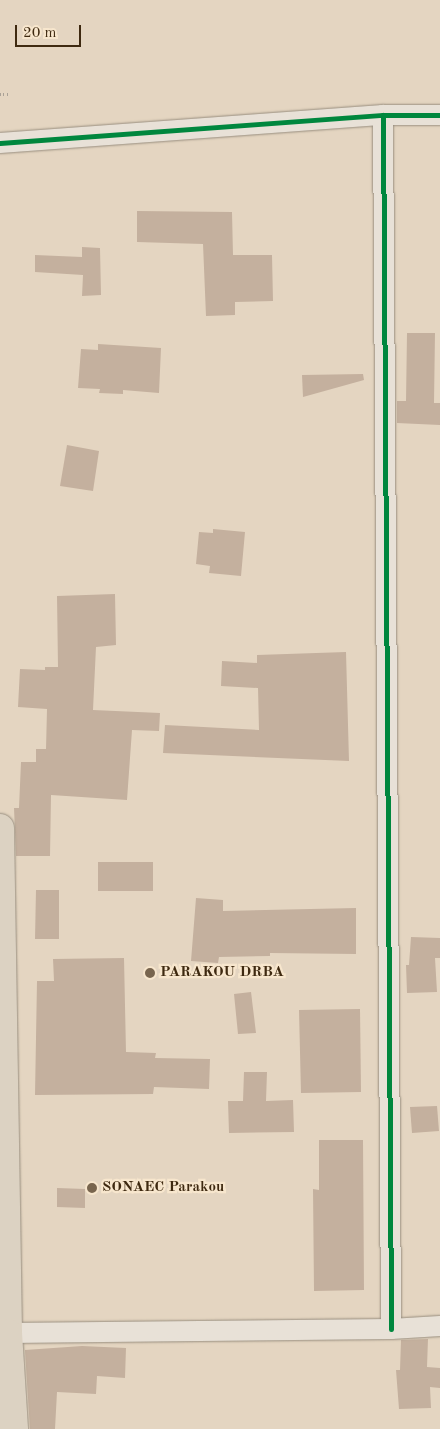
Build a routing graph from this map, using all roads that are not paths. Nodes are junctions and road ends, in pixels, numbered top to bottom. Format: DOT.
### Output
graph roads {
  1 [pos="383,115"];
  2 [pos="440,115"];
  3 [pos="0,142"];
  4 [pos="0,828"];
  5 [pos="440,1326"];
  6 [pos="391,1329"];
  7 [pos="8,1333"];
  8 [pos="14,1429"];
  1 -- 2 [label="street"];
  1 -- 3 [label="street"];
  1 -- 6 [label="street"];
  4 -- 7 [label="main road"];
  5 -- 6 [label="street"];
  6 -- 7 [label="street"];
  7 -- 8 [label="main road"];
}
